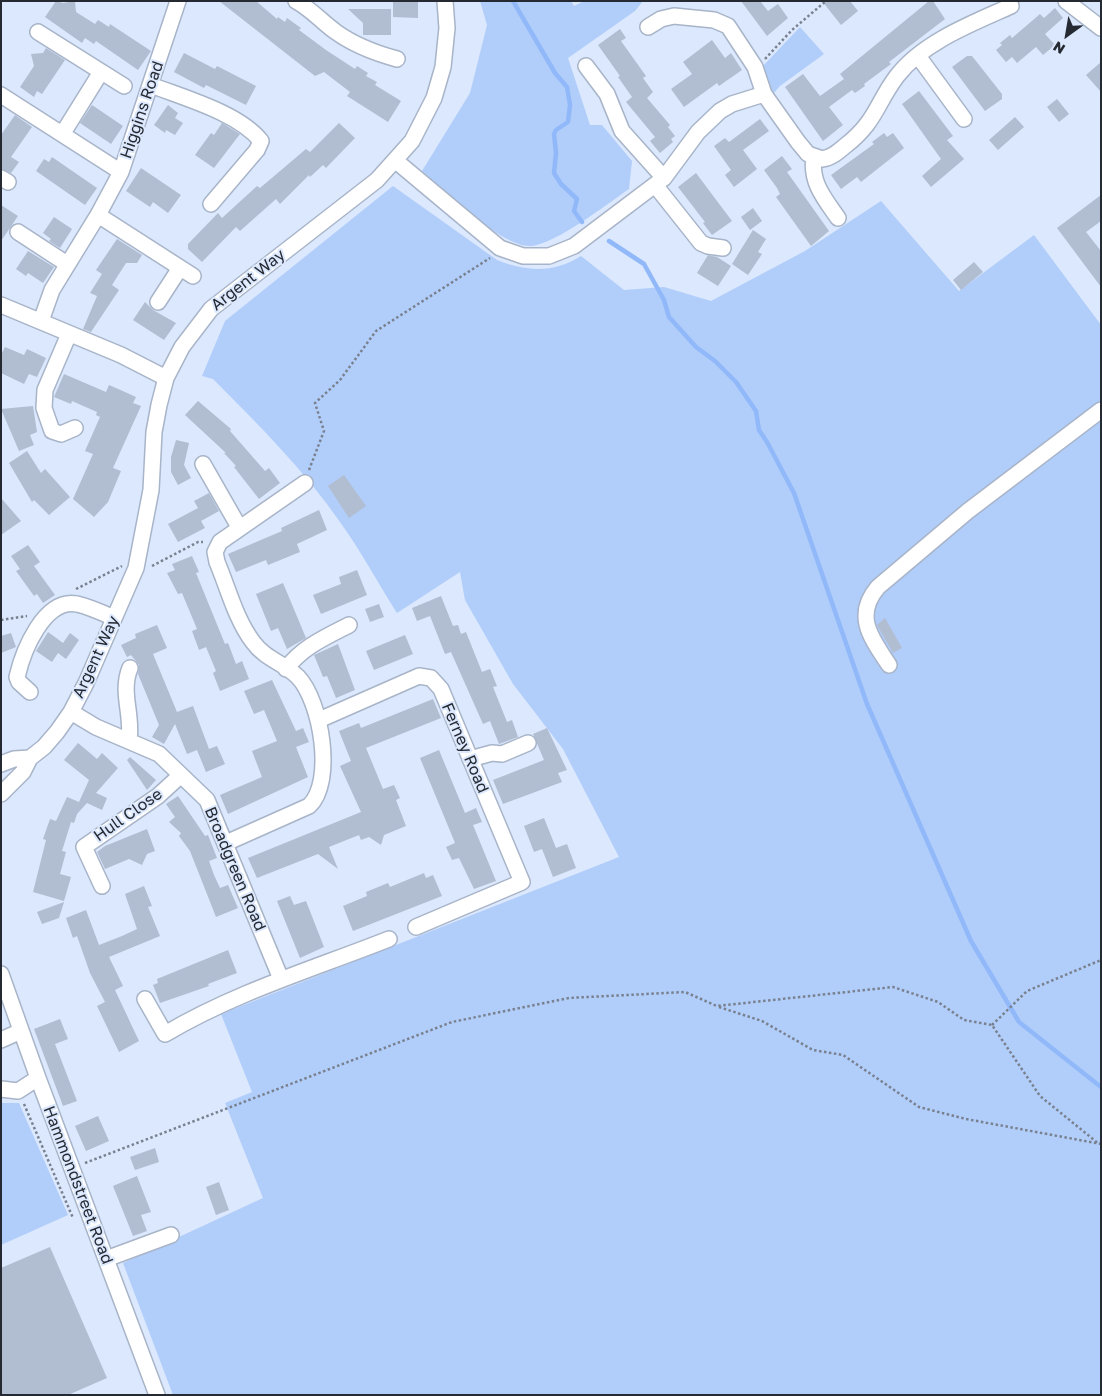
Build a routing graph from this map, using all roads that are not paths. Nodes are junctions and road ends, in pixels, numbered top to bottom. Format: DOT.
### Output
graph roads {
  1 [pos="178,1"];
  2 [pos="296,1"];
  3 [pos="445,1"];
  4 [pos="1066,1"];
  5 [pos="1010,6"];
  6 [pos="648,27"];
  7 [pos="1101,28"];
  8 [pos="38,32"];
  9 [pos="918,56"];
  10 [pos="397,59"];
  11 [pos="586,66"];
  12 [pos="101,72"];
  13 [pos="151,85"];
  14 [pos="124,86"];
  15 [pos="764,94"];
  16 [pos="1,95"];
  17 [pos="964,120"];
  18 [pos="63,132"];
  19 [pos="814,157"];
  20 [pos="396,161"];
  21 [pos="121,172"];
  22 [pos="659,182"];
  23 [pos="211,204"];
  24 [pos="98,215"];
  25 [pos="838,218"];
  26 [pos="18,232"];
  27 [pos="723,248"];
  28 [pos="67,264"];
  29 [pos="158,302"];
  30 [pos="1,305"];
  31 [pos="41,321"];
  32 [pos="69,334"];
  33 [pos="166,378"];
  34 [pos="1101,410"];
  35 [pos="76,428"];
  36 [pos="203,464"];
  37 [pos="305,483"];
  38 [pos="239,527"];
  39 [pos="114,618"];
  40 [pos="350,624"];
  41 [pos="889,666"];
  42 [pos="130,668"];
  43 [pos="286,669"];
  44 [pos="30,692"];
  45 [pos="71,712"];
  46 [pos="319,720"];
  47 [pos="128,740"];
  48 [pos="528,743"];
  49 [pos="30,758"];
  50 [pos="470,760"];
  51 [pos="1,764"];
  52 [pos="181,775"];
  53 [pos="1,794"];
  54 [pos="226,844"];
  55 [pos="102,886"];
  56 [pos="416,927"];
  57 [pos="389,939"];
  58 [pos="1,974"];
  59 [pos="281,979"];
  60 [pos="145,999"];
  61 [pos="21,1032"];
  62 [pos="1,1040"];
  63 [pos="38,1078"];
  64 [pos="1,1089"];
  65 [pos="171,1235"];
  66 [pos="106,1259"];
  67 [pos="157,1395"];
  1 -- 13 [label="street, Higgins Road"];
  2 -- 10 [label="street"];
  3 -- 20 [label="street, Argent Way"];
  4 -- 7 [label="street"];
  5 -- 9 [label="street"];
  6 -- 15 [label="street"];
  8 -- 12 [label="street"];
  9 -- 17 [label="street"];
  9 -- 19 [label="street"];
  11 -- 22 [label="street"];
  12 -- 14 [label="street"];
  12 -- 18 [label="street"];
  13 -- 21 [label="street, Higgins Road"];
  13 -- 23 [label="street"];
  15 -- 19 [label="street"];
  15 -- 22 [label="street"];
  16 -- 18 [label="street"];
  18 -- 21 [label="street"];
  19 -- 25 [label="street"];
  20 -- 22 [label="street"];
  20 -- 33 [label="street, Argent Way"];
  21 -- 24 [label="street, Higgins Road"];
  22 -- 27 [label="street"];
  24 -- 28 [label="street, Higgins Road"];
  24 -- 29 [label="street"];
  26 -- 28 [label="street"];
  28 -- 31 [label="street, Higgins Road"];
  30 -- 31 [label="street"];
  31 -- 32 [label="street"];
  32 -- 33 [label="street"];
  32 -- 35 [label="street"];
  33 -- 39 [label="street, Argent Way"];
  34 -- 41 [label="street"];
  36 -- 38 [label="street"];
  37 -- 38 [label="street"];
  38 -- 43 [label="street"];
  39 -- 44 [label="street"];
  39 -- 45 [label="street, Argent Way"];
  40 -- 43 [label="street"];
  42 -- 47 [label="street"];
  43 -- 46 [label="street"];
  45 -- 47 [label="street, Broadgreen Road"];
  45 -- 49 [label="street, Argent Way"];
  46 -- 50 [label="street, Ferney Road"];
  46 -- 54 [label="street"];
  47 -- 52 [label="street, Broadgreen Road"];
  48 -- 50 [label="street"];
  49 -- 51 [label="street"];
  49 -- 53 [label="street, Argent Way"];
  50 -- 56 [label="street, Ferney Road"];
  52 -- 54 [label="street, Broadgreen Road"];
  52 -- 55 [label="street, Hull Close"];
  54 -- 59 [label="street, Broadgreen Road"];
  57 -- 59 [label="street"];
  58 -- 61 [label="street, Hammondstreet Road"];
  59 -- 60 [label="street"];
  61 -- 62 [label="street"];
  61 -- 63 [label="street, Hammondstreet Road"];
  63 -- 64 [label="street"];
  63 -- 66 [label="street, Hammondstreet Road"];
  65 -- 66 [label="street"];
  66 -- 67 [label="street, Hammondstreet Road"];
}
